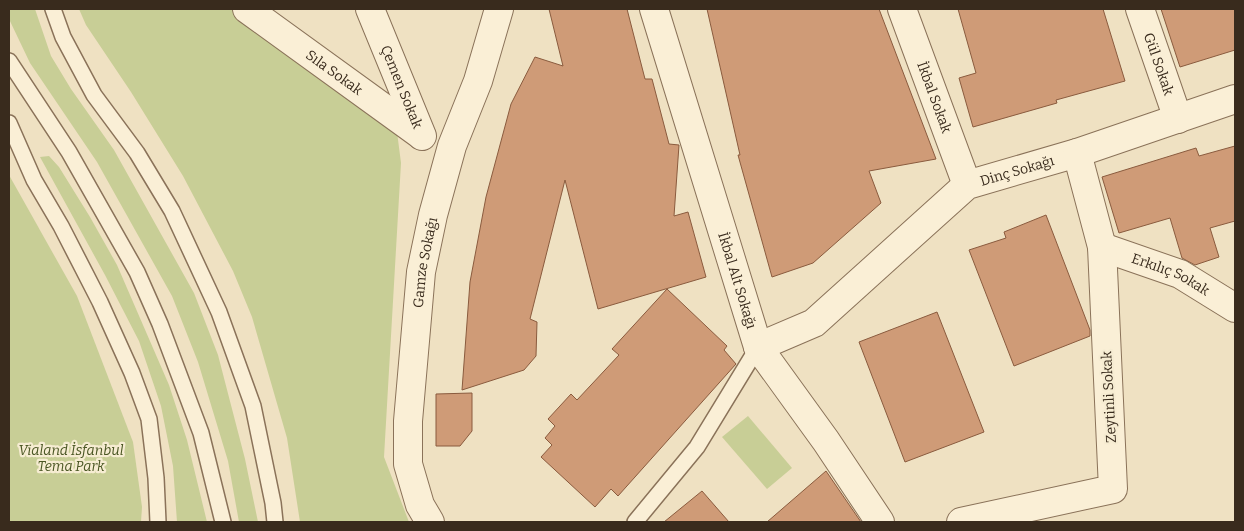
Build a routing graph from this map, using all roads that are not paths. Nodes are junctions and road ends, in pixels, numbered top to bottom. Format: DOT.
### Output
graph roads {
  1 [pos="53,9"];
  2 [pos="246,9"];
  3 [pos="370,9"];
  4 [pos="498,9"];
  5 [pos="654,9"];
  6 [pos="902,9"];
  7 [pos="1140,9"];
  8 [pos="9,60"];
  9 [pos="1235,99"];
  10 [pos="1178,119"];
  11 [pos="9,123"];
  12 [pos="421,135"];
  13 [pos="452,146"];
  14 [pos="1078,153"];
  15 [pos="967,185"];
  16 [pos="1102,248"];
  17 [pos="1235,308"];
  18 [pos="758,347"];
  19 [pos="158,522"];
  20 [pos="223,522"];
  21 [pos="275,522"];
  22 [pos="430,522"];
  23 [pos="635,522"];
  24 [pos="880,522"];
  25 [pos="961,522"];
  1 -- 21 [label="lane"];
  2 -- 12 [label="street, Sıla Sokak"];
  3 -- 12 [label="street, Çemen Sokak"];
  4 -- 13 [label="street, Gamze Sokağı"];
  5 -- 18 [label="street, İkbal Alt Sokağı"];
  6 -- 15 [label="street, İkbal Sokak"];
  7 -- 10 [label="street, Gül Sokak"];
  8 -- 20 [label="lane"];
  9 -- 10 [label="street, Dinç Sokağı"];
  10 -- 14 [label="street, Dinç Sokağı"];
  11 -- 19 [label="lane"];
  12 -- 13 [label="street, Çemen Sokak"];
  13 -- 22 [label="street, Gamze Sokağı"];
  14 -- 15 [label="street, Dinç Sokağı"];
  14 -- 16 [label="street, Zeytinli Sokak"];
  15 -- 18 [label="street, Dinç Sokağı"];
  16 -- 17 [label="street, Erkılıç Sokak"];
  16 -- 25 [label="street, Zeytinli Sokak"];
  18 -- 23 [label="lane"];
  18 -- 24 [label="street, İkbal Alt Sokağı"];
}
